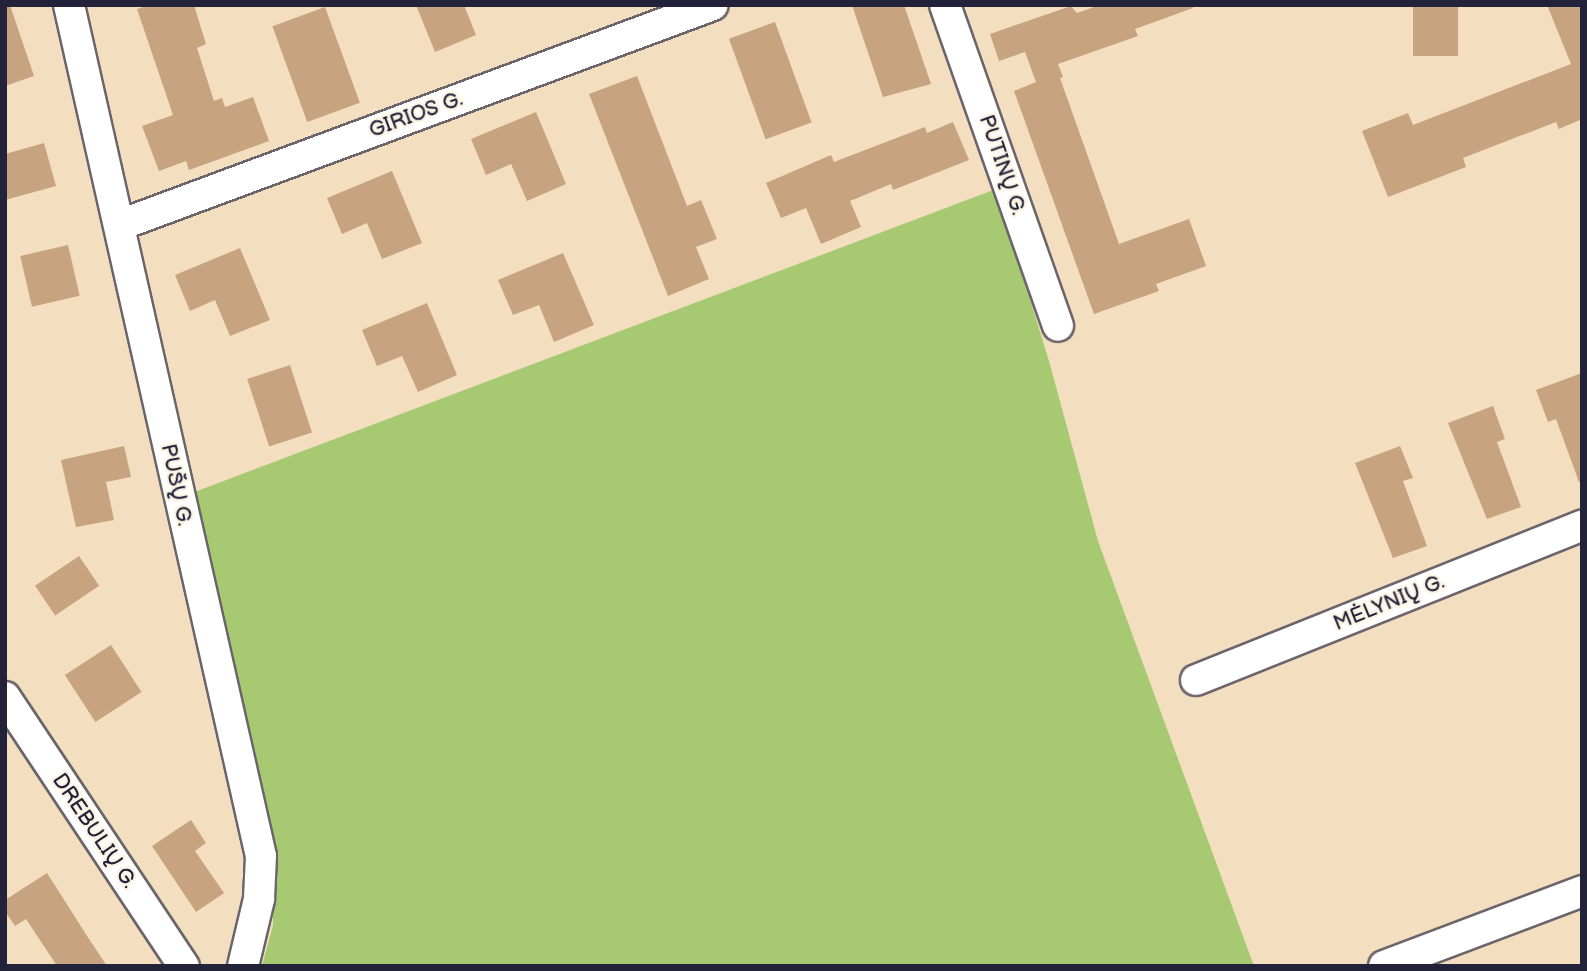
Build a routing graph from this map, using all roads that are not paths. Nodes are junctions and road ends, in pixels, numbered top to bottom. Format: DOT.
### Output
graph roads {
  1 [pos="69,5"];
  2 [pos="713,5"];
  3 [pos="945,5"];
  4 [pos="120,225"];
  5 [pos="1058,326"];
  6 [pos="1582,526"];
  7 [pos="1196,680"];
  8 [pos="5,696"];
  9 [pos="1582,891"];
  10 [pos="184,966"];
  11 [pos="243,966"];
  12 [pos="1384,966"];
  1 -- 4 [label="street, PUŠŲ G."];
  2 -- 4 [label="street, GIRIOS G."];
  3 -- 5 [label="street, PUTINŲ G."];
  4 -- 11 [label="street, PUŠŲ G."];
  6 -- 7 [label="street, MĖLYNIŲ G."];
  8 -- 10 [label="street, DREBULIŲ G."];
  9 -- 12 [label="street"];
}
